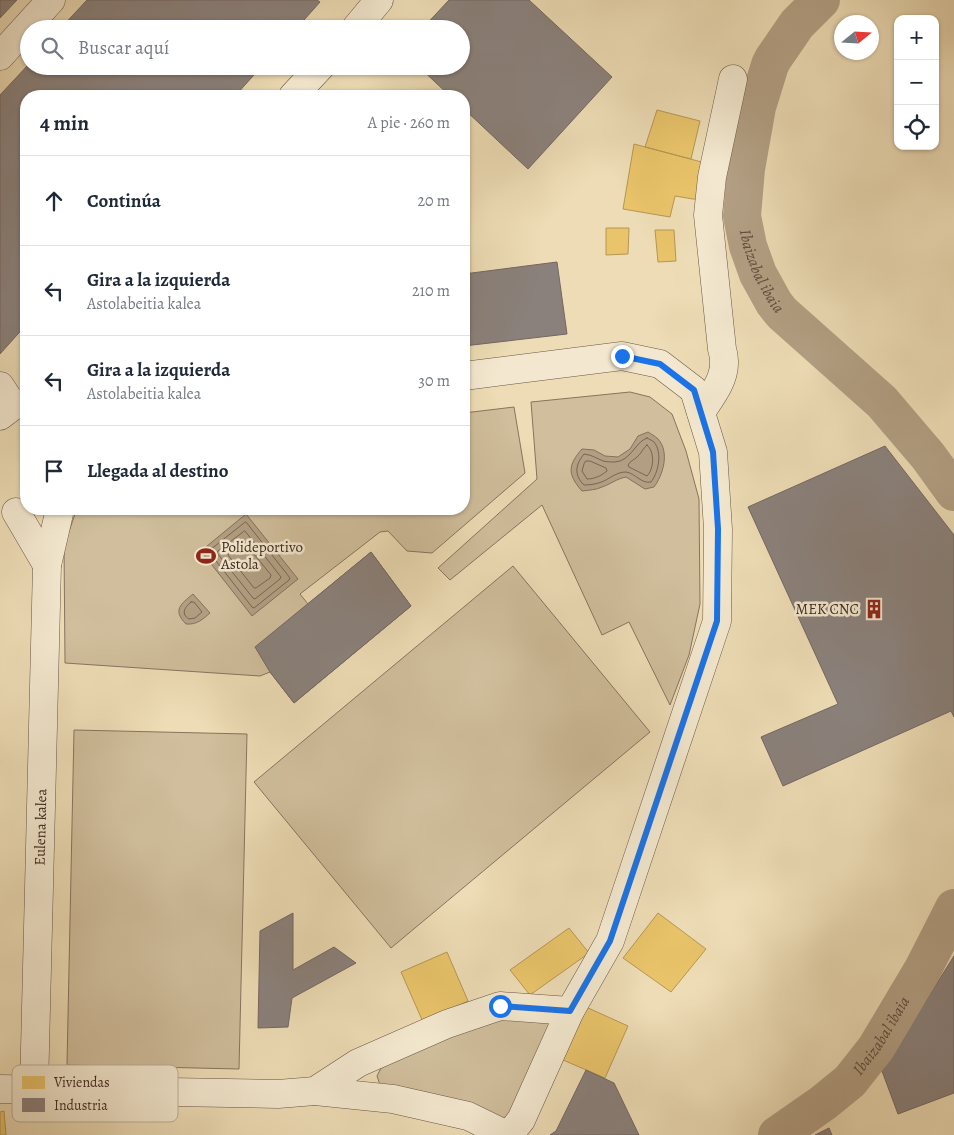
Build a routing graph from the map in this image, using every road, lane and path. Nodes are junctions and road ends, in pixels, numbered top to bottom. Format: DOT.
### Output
graph roads {
  1 [pos="51,0"];
  2 [pos="379,0"];
  3 [pos="33,20"];
  4 [pos="362,20"];
  5 [pos="20,34"];
  6 [pos="0,56"];
  7 [pos="313,75"];
  8 [pos="733,79"];
  9 [pos="299,90"];
  10 [pos="722,349"];
  11 [pos="470,375"];
  12 [pos="681,380"];
  13 [pos="701,412"];
  14 [pos="16,510"];
  15 [pos="59,515"];
  16 [pos="47,565"];
  17 [pos="570,1011"];
  18 [pos="35,1065"];
  19 [pos="315,1091"];
  20 [pos="178,1092"];
  1 -- 3 [label="street"];
  2 -- 4 [label="street"];
  5 -- 6 [label="street"];
  7 -- 9 [label="street"];
  8 -- 10 [label="street"];
  10 -- 12 [label="street"];
  10 -- 13 [label="street"];
  11 -- 12 [label="street"];
  12 -- 13 [label="street"];
  13 -- 17 [label="street"];
  14 -- 16 [label="street"];
  15 -- 16 [label="street, Eulena kalea"];
  16 -- 18 [label="street, Eulena kalea"];
  17 -- 19 [label="street"];
  17 -- 19 [label="street"];
  19 -- 20 [label="street"];
}
